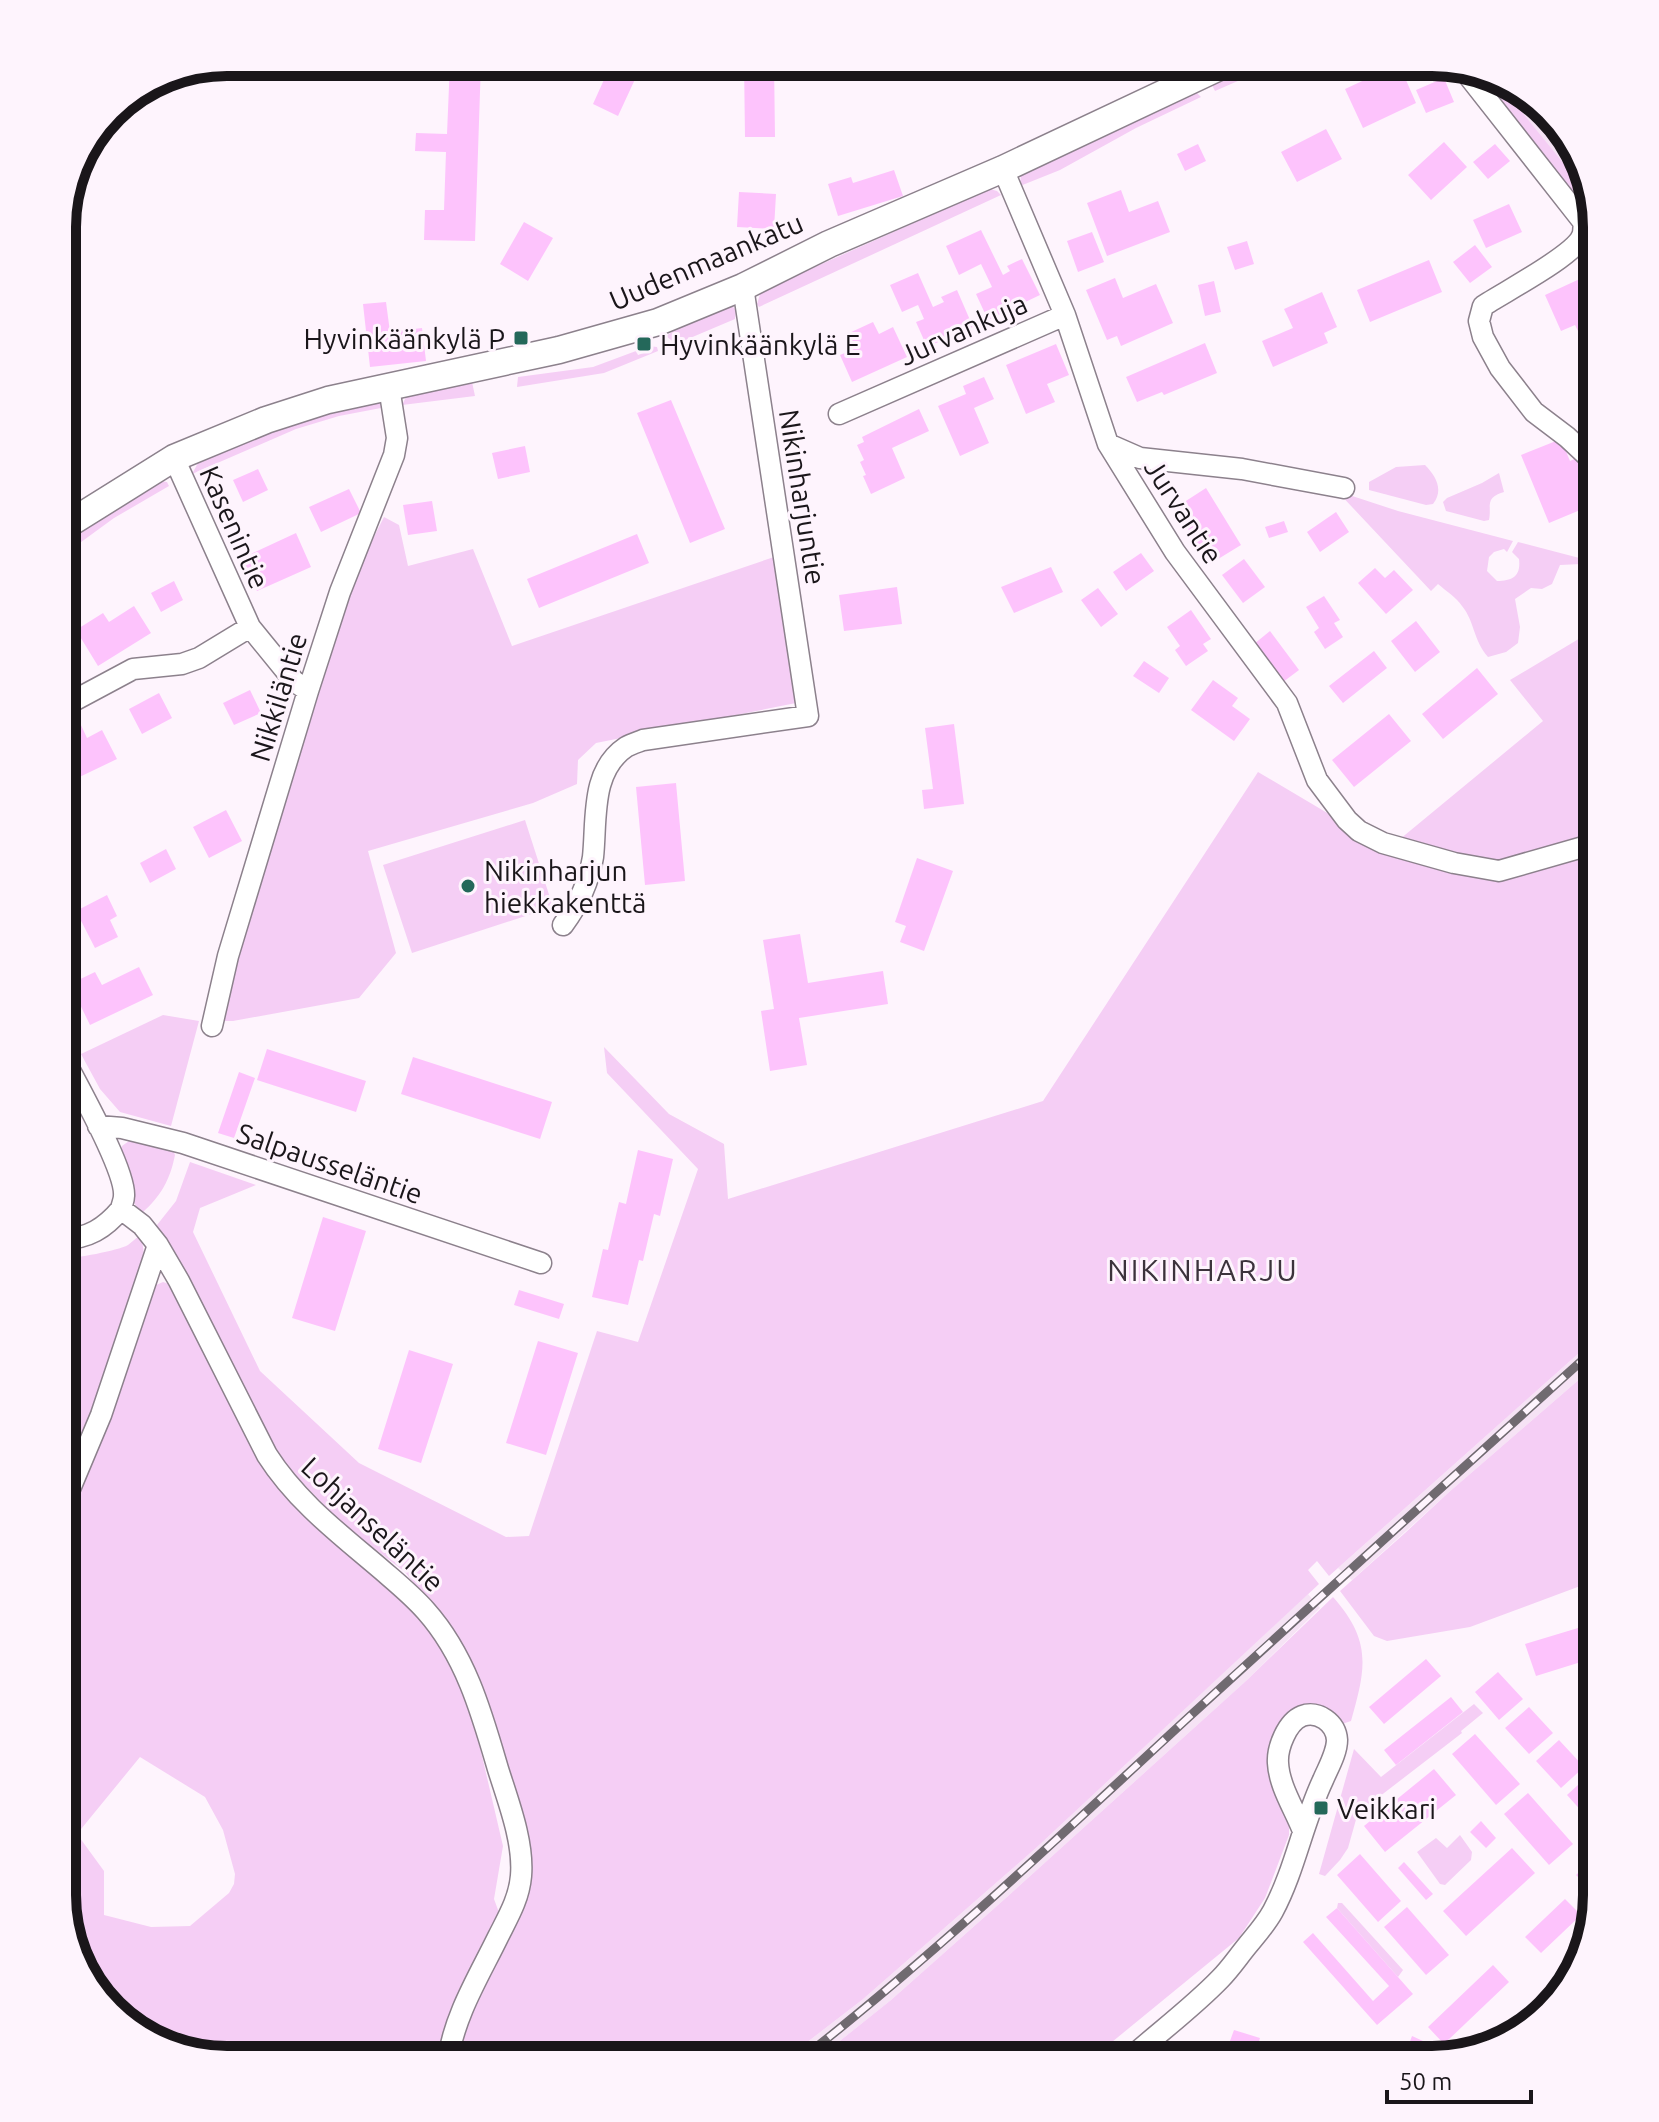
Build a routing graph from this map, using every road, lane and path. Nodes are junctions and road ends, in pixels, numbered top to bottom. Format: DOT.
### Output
graph roads {
  1 [pos="1200,76"];
  2 [pos="1473,82"];
  3 [pos="1003,169"];
  4 [pos="1583,221"];
  5 [pos="1583,234"];
  6 [pos="743,287"];
  7 [pos="1065,315"];
  8 [pos="389,387"];
  9 [pos="839,414"];
  10 [pos="1108,444"];
  11 [pos="1583,452"];
  12 [pos="174,458"];
  13 [pos="1344,488"];
  14 [pos="76,519"];
  15 [pos="250,627"];
  16 [pos="308,691"];
  17 [pos="76,700"];
  18 [pos="1583,847"];
  19 [pos="563,925"];
  20 [pos="212,1026"];
  21 [pos="76,1083"];
  22 [pos="98,1126"];
  23 [pos="121,1209"];
  24 [pos="76,1236"];
  25 [pos="158,1245"];
  26 [pos="541,1263"];
  27 [pos="76,1475"];
  28 [pos="1303,1831"];
  29 [pos="450,2046"];
  30 [pos="1144,2046"];
  1 -- 3 [label="main road, Uudenmaankatu"];
  2 -- 4 [label="street"];
  3 -- 6 [label="main road, Uudenmaankatu"];
  3 -- 7 [label="street, Jurvantie"];
  5 -- 11 [label="street"];
  6 -- 8 [label="main road, Uudenmaankatu"];
  6 -- 19 [label="street, Nikinharjuntie"];
  7 -- 9 [label="street, Jurvankuja"];
  7 -- 10 [label="street, Jurvantie"];
  8 -- 12 [label="main road, Uudenmaankatu"];
  8 -- 16 [label="street, Nikkiläntie"];
  10 -- 13 [label="street"];
  10 -- 18 [label="street, Jurvantie"];
  12 -- 14 [label="main road, Uudenmaankatu"];
  12 -- 15 [label="street, Kasenintie"];
  15 -- 16 [label="street, Kasenintie"];
  15 -- 17 [label="street"];
  16 -- 20 [label="street, Nikkiläntie"];
  21 -- 22 [label="street"];
  22 -- 23 [label="street"];
  22 -- 26 [label="street, Salpausseläntie"];
  23 -- 24 [label="street"];
  23 -- 25 [label="street, Lohjanseläntie"];
  25 -- 27 [label="street"];
  25 -- 29 [label="street, Lohjanseläntie"];
  28 -- 28 [label="street"];
  28 -- 30 [label="street"];
}
